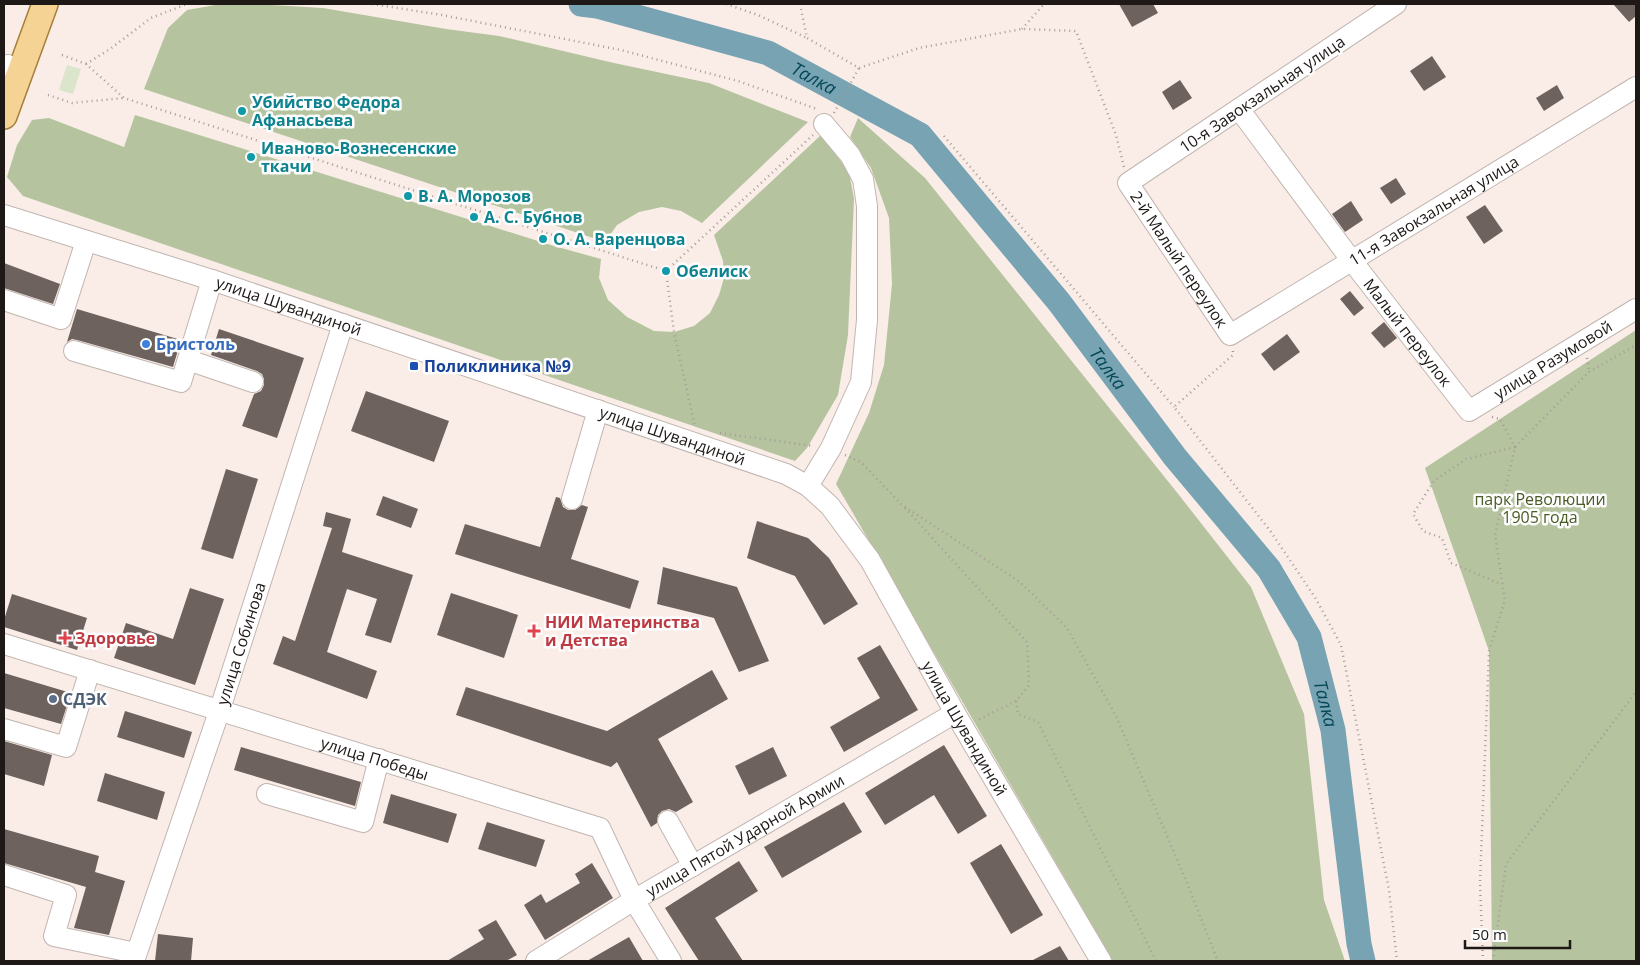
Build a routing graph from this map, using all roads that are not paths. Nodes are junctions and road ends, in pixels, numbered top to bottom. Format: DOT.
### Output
graph roads {
  1 [pos="31,4"];
  2 [pos="45,4"];
  3 [pos="1396,4"];
  4 [pos="5,70"];
  5 [pos="1636,87"];
  6 [pos="1239,109"];
  7 [pos="4,116"];
  8 [pos="827,121"];
  9 [pos="1128,183"];
  10 [pos="4,215"];
  11 [pos="86,242"];
  12 [pos="1352,260"];
  13 [pos="212,280"];
  14 [pos="4,300"];
  15 [pos="1636,309"];
  16 [pos="343,324"];
  17 [pos="1230,335"];
  18 [pos="74,351"];
  19 [pos="188,360"];
  20 [pos="253,382"];
  21 [pos="598,410"];
  22 [pos="1468,411"];
  23 [pos="808,486"];
  24 [pos="572,498"];
  25 [pos="4,644"];
  26 [pos="90,670"];
  27 [pos="220,709"];
  28 [pos="959,720"];
  29 [pos="4,729"];
  30 [pos="379,759"];
  31 [pos="267,794"];
  32 [pos="668,821"];
  33 [pos="693,866"];
  34 [pos="4,876"];
  35 [pos="634,900"];
  36 [pos="135,957"];
  37 [pos="536,961"];
  38 [pos="671,961"];
  39 [pos="1100,961"];
  1 -- 4 [label="main road"];
  2 -- 7 [label="main road"];
  3 -- 6 [label="street, 10-я Завокзальная улица"];
  5 -- 12 [label="street, 11-я Завокзальная улица"];
  6 -- 9 [label="street, 10-я Завокзальная улица"];
  6 -- 12 [label="street, Малый переулок"];
  8 -- 23 [label="street"];
  9 -- 17 [label="street, 2-й Малый переулок"];
  10 -- 11 [label="street, улица Шувандиной"];
  11 -- 13 [label="street, улица Шувандиной"];
  11 -- 14 [label="street"];
  12 -- 17 [label="street, 11-я Завокзальная улица"];
  12 -- 22 [label="street, Малый переулок"];
  13 -- 16 [label="street, улица Шувандиной"];
  13 -- 19 [label="street"];
  15 -- 22 [label="street, улица Разумовой"];
  16 -- 21 [label="street, улица Шувандиной"];
  16 -- 27 [label="street, улица Собинова"];
  18 -- 19 [label="street"];
  19 -- 20 [label="street"];
  21 -- 23 [label="street, улица Шувандиной"];
  21 -- 24 [label="street"];
  23 -- 28 [label="street, улица Шувандиной"];
  25 -- 26 [label="street, улица Победы"];
  26 -- 27 [label="street, улица Победы"];
  26 -- 29 [label="street"];
  27 -- 30 [label="street, улица Победы"];
  27 -- 36 [label="street, улица Собинова"];
  28 -- 33 [label="street, улица Пятой Ударной Армии"];
  28 -- 39 [label="street, улица Шувандиной"];
  30 -- 31 [label="street"];
  30 -- 35 [label="street, улица Победы"];
  32 -- 33 [label="street"];
  33 -- 35 [label="street, улица Пятой Ударной Армии"];
  34 -- 36 [label="street"];
  35 -- 37 [label="street, улица Пятой Ударной Армии"];
  35 -- 38 [label="street, улица Победы"];
}
